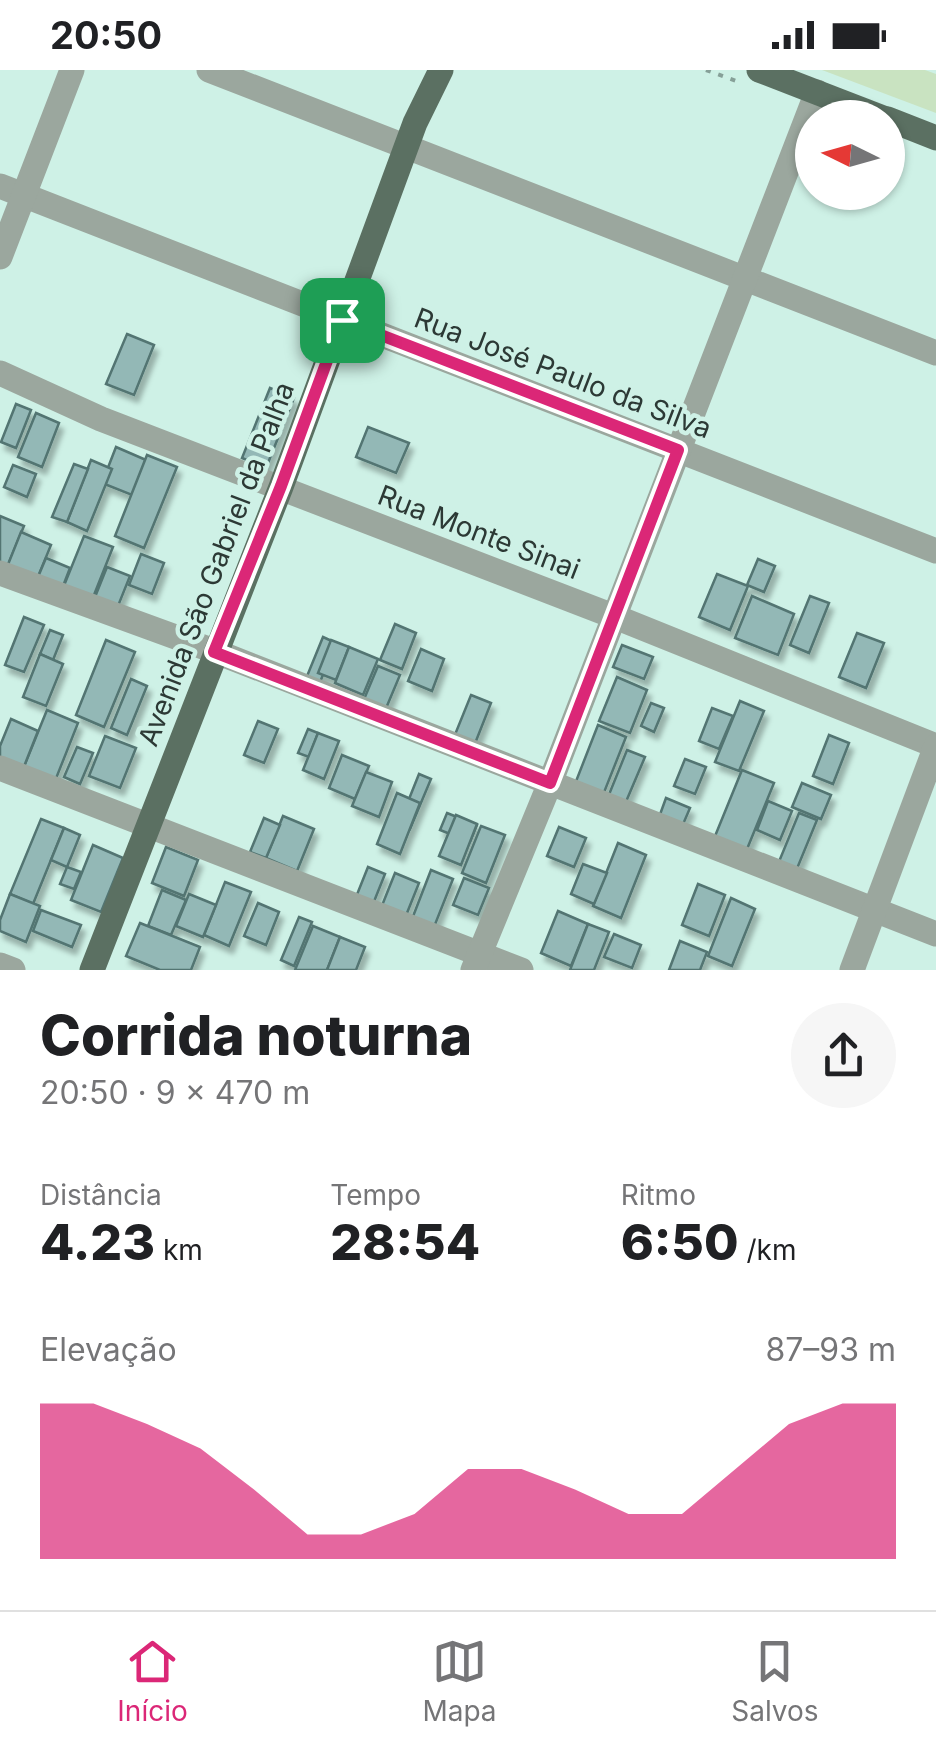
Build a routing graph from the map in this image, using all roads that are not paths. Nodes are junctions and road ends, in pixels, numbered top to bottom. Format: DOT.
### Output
graph roads {
  1 [pos="72,70"];
  2 [pos="209,70"];
  3 [pos="429,70"];
  4 [pos="441,70"];
  5 [pos="759,70"];
  6 [pos="817,92"];
  7 [pos="838,100"];
  8 [pos="905,126"];
  9 [pos="411,135"];
  10 [pos="936,138"];
  11 [pos="12,190"];
  12 [pos="0,257"];
  13 [pos="744,278"];
  14 [pos="342,320"];
  15 [pos="936,353"];
  16 [pos="0,373"];
  17 [pos="678,450"];
  18 [pos="281,486"];
  19 [pos="936,551"];
  20 [pos="0,573"];
  21 [pos="613,616"];
  22 [pos="214,652"];
  23 [pos="936,746"];
  24 [pos="0,768"];
  25 [pos="550,783"];
  26 [pos="146,826"];
  27 [pos="876,911"];
  28 [pos="936,934"];
  29 [pos="477,962"];
  30 [pos="0,965"];
  31 [pos="13,970"];
  32 [pos="92,970"];
  33 [pos="522,970"];
  34 [pos="852,970"];
  1 -- 11 [label="street"];
  2 -- 9 [label="street"];
  3 -- 9 [label="main road, Avenida São Gabriel da Palha"];
  4 -- 9 [label="main road, Avenida São Gabriel da Palha"];
  5 -- 6 [label="main road"];
  6 -- 7 [label="main road"];
  6 -- 13 [label="street"];
  8 -- 10 [label="main road"];
  9 -- 13 [label="street"];
  9 -- 14 [label="main road, Avenida São Gabriel da Palha"];
  11 -- 12 [label="street"];
  11 -- 14 [label="street, Rua José Paulo da Silva"];
  13 -- 15 [label="street"];
  13 -- 17 [label="street"];
  14 -- 17 [label="street, Rua José Paulo da Silva"];
  14 -- 18 [label="main road, Avenida São Gabriel da Palha"];
  16 -- 18 [label="street, Rua Monte Sinai"];
  17 -- 19 [label="street, Rua José Paulo da Silva"];
  17 -- 21 [label="street"];
  18 -- 21 [label="street, Rua Monte Sinai"];
  18 -- 22 [label="main road, Avenida São Gabriel da Palha"];
  20 -- 22 [label="street"];
  21 -- 23 [label="street, Rua Monte Sinai"];
  21 -- 25 [label="street"];
  22 -- 25 [label="street"];
  22 -- 26 [label="main road, Avenida São Gabriel da Palha"];
  23 -- 27 [label="street"];
  24 -- 26 [label="street"];
  25 -- 27 [label="street"];
  25 -- 29 [label="street"];
  26 -- 29 [label="street"];
  26 -- 32 [label="main road, Avenida São Gabriel da Palha"];
  27 -- 28 [label="street"];
  27 -- 34 [label="street"];
  29 -- 33 [label="street"];
  30 -- 31 [label="street"];
}
